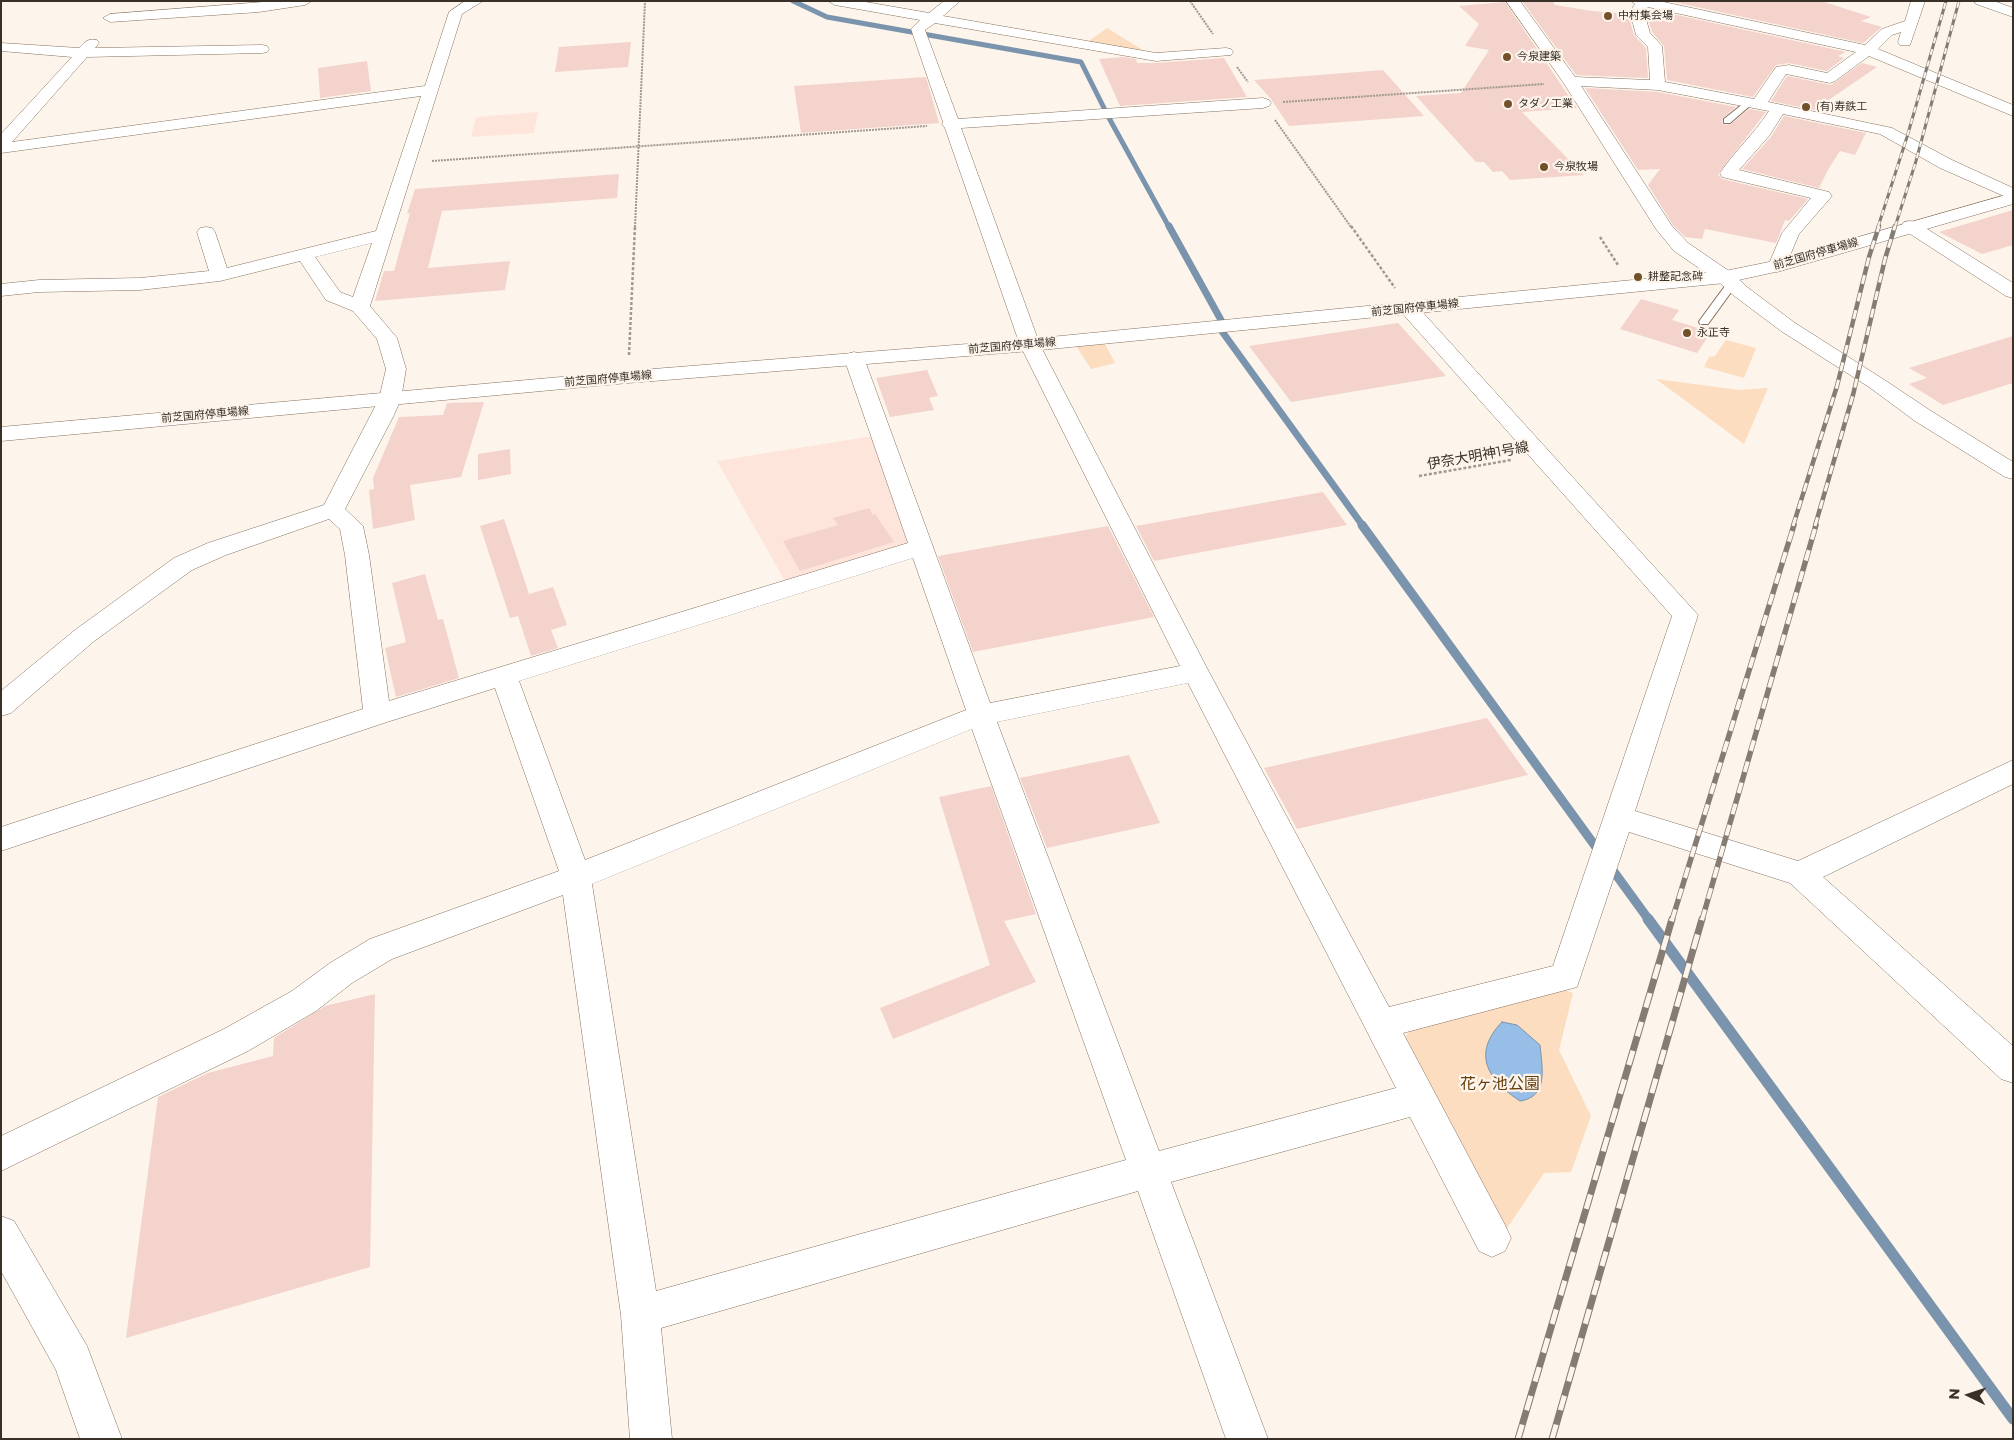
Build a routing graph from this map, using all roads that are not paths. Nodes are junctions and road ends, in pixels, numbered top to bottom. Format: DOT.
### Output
graph roads {
  1 [pos="123,1"];
  2 [pos="305,1"];
  3 [pos="476,1"];
  4 [pos="834,1"];
  5 [pos="953,1"];
  6 [pos="1513,1"];
  7 [pos="1918,1"];
  8 [pos="1981,1"];
  9 [pos="1642,2"];
  10 [pos="457,6"];
  11 [pos="2013,13"];
  12 [pos="932,17"];
  13 [pos="110,18"];
  14 [pos="1909,24"];
  15 [pos="1,47"];
  16 [pos="262,49"];
  17 [pos="1868,50"];
  18 [pos="1226,52"];
  19 [pos="84,53"];
  20 [pos="1899,62"];
  21 [pos="1570,81"];
  22 [pos="1658,85"];
  23 [pos="431,90"];
  24 [pos="1263,103"];
  25 [pos="1754,103"];
  26 [pos="1779,108"];
  27 [pos="2013,112"];
  28 [pos="1727,121"];
  29 [pos="950,124"];
  30 [pos="1,146"];
  31 [pos="2011,199"];
  32 [pos="1910,226"];
  33 [pos="206,232"];
  34 [pos="384,235"];
  35 [pos="304,254"];
  36 [pos="1777,266"];
  37 [pos="220,275"];
  38 [pos="1729,280"];
  39 [pos="1,290"];
  40 [pos="2013,292"];
  41 [pos="360,307"];
  42 [pos="1410,309"];
  43 [pos="1704,322"];
  44 [pos="1030,345"];
  45 [pos="854,358"];
  46 [pos="390,398"];
  47 [pos="1,434"];
  48 [pos="2013,472"];
  49 [pos="333,510"];
  50 [pos="921,547"];
  51 [pos="1196,672"];
  52 [pos="504,676"];
  53 [pos="1,706"];
  54 [pos="377,715"];
  55 [pos="981,715"];
  56 [pos="2013,770"];
  57 [pos="1618,817"];
  58 [pos="1,839"];
  59 [pos="1800,874"];
  60 [pos="576,877"];
  61 [pos="1381,1024"];
  62 [pos="2013,1068"];
  63 [pos="1420,1098"];
  64 [pos="1,1154"];
  65 [pos="1148,1171"];
  66 [pos="1,1234"];
  67 [pos="1492,1238"];
  68 [pos="640,1316"];
  69 [pos="101,1439"];
  70 [pos="651,1439"];
  71 [pos="1247,1439"];
  1 -- 13 [label="street"];
  2 -- 13 [label="street"];
  3 -- 10 [label="street"];
  4 -- 12 [label="street"];
  5 -- 12 [label="street"];
  6 -- 21 [label="street"];
  7 -- 14 [label="street"];
  8 -- 11 [label="street"];
  9 -- 17 [label="street"];
  9 -- 22 [label="street"];
  10 -- 23 [label="street"];
  12 -- 18 [label="street"];
  12 -- 29 [label="street"];
  13 -- 19 [label="street"];
  14 -- 17 [label="street"];
  14 -- 20 [label="street"];
  15 -- 19 [label="street"];
  16 -- 19 [label="street"];
  17 -- 20 [label="street"];
  17 -- 25 [label="street"];
  19 -- 30 [label="street"];
  20 -- 27 [label="street"];
  21 -- 22 [label="street"];
  21 -- 38 [label="street"];
  22 -- 25 [label="street"];
  23 -- 30 [label="street"];
  23 -- 34 [label="street"];
  24 -- 29 [label="street"];
  25 -- 26 [label="street"];
  25 -- 28 [label="lane"];
  26 -- 31 [label="street"];
  26 -- 36 [label="street"];
  29 -- 44 [label="street"];
  31 -- 32 [label="street, 前芝国府停車場線"];
  32 -- 36 [label="street, 前芝国府停車場線"];
  32 -- 40 [label="street"];
  33 -- 37 [label="street"];
  34 -- 35 [label="street"];
  34 -- 41 [label="street"];
  35 -- 37 [label="street"];
  35 -- 41 [label="street"];
  36 -- 38 [label="street, 前芝国府停車場線"];
  37 -- 39 [label="street"];
  38 -- 42 [label="street, 前芝国府停車場線"];
  38 -- 43 [label="lane"];
  38 -- 48 [label="street"];
  41 -- 46 [label="street"];
  42 -- 44 [label="street, 前芝国府停車場線"];
  42 -- 57 [label="street"];
  44 -- 45 [label="street, 前芝国府停車場線"];
  44 -- 51 [label="street"];
  45 -- 46 [label="street, 前芝国府停車場線"];
  45 -- 50 [label="street"];
  46 -- 47 [label="street, 前芝国府停車場線"];
  46 -- 49 [label="street"];
  49 -- 53 [label="street"];
  49 -- 54 [label="street"];
  50 -- 52 [label="street"];
  50 -- 55 [label="street"];
  51 -- 55 [label="street"];
  51 -- 61 [label="street"];
  52 -- 54 [label="street"];
  52 -- 60 [label="street"];
  54 -- 58 [label="street"];
  55 -- 60 [label="street"];
  55 -- 65 [label="street"];
  56 -- 59 [label="street"];
  57 -- 59 [label="street"];
  57 -- 61 [label="street"];
  59 -- 62 [label="street"];
  60 -- 64 [label="street"];
  60 -- 68 [label="street"];
  61 -- 63 [label="street"];
  63 -- 65 [label="street"];
  63 -- 67 [label="street"];
  65 -- 68 [label="street"];
  65 -- 71 [label="street"];
  66 -- 69 [label="street"];
  68 -- 70 [label="street"];
}
